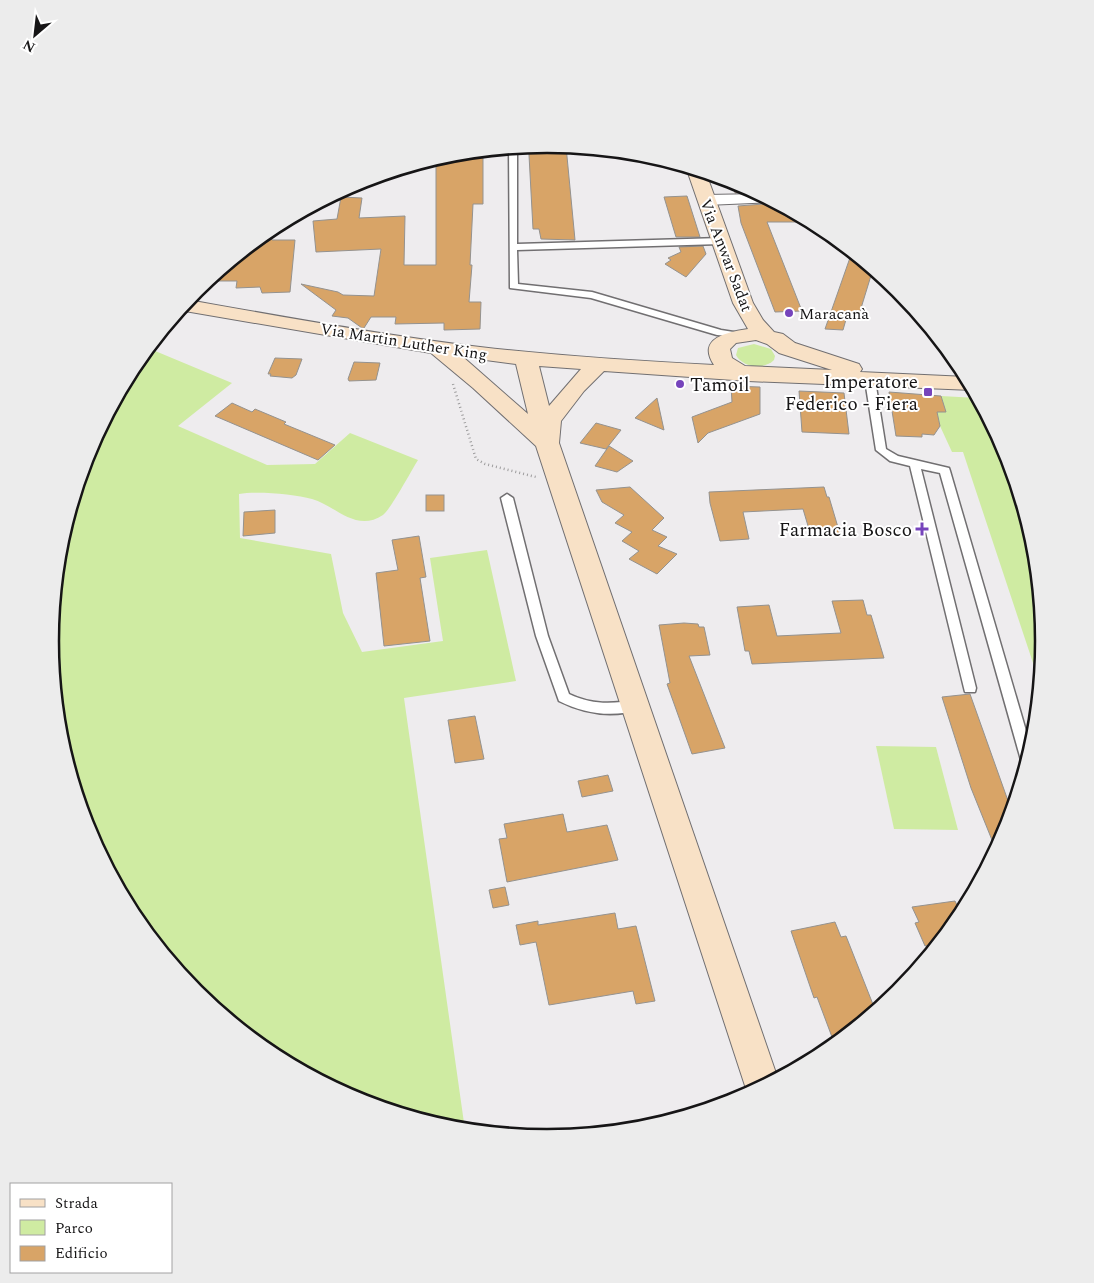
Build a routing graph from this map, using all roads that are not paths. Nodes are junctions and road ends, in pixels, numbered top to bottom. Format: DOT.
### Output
graph roads {
  1 [pos="513,154"];
  2 [pos="698,177"];
  3 [pos="753,199"];
  4 [pos="706,200"];
  5 [pos="721,241"];
  6 [pos="513,247"];
  7 [pos="192,307"];
  8 [pos="766,336"];
  9 [pos="730,339"];
  10 [pos="436,346"];
  11 [pos="787,348"];
  12 [pos="526,358"];
  13 [pos="600,363"];
  14 [pos="626,365"];
  15 [pos="757,375"];
  16 [pos="870,380"];
  17 [pos="901,380"];
  18 [pos="962,384"];
  19 [pos="547,443"];
  20 [pos="915,465"];
  21 [pos="507,498"];
  22 [pos="970,688"];
  23 [pos="636,705"];
  24 [pos="1024,746"];
  25 [pos="761,1080"];
  1 -- 6 [label="lane"];
  2 -- 4 [label="street, Via Anwar Sadat"];
  3 -- 4 [label="street"];
  4 -- 5 [label="street, Via Anwar Sadat"];
  5 -- 6 [label="lane"];
  5 -- 8 [label="street, Via Anwar Sadat"];
  6 -- 9 [label="lane"];
  7 -- 10 [label="street, Via Martin Luther King"];
  8 -- 9 [label="street"];
  8 -- 11 [label="street"];
  9 -- 14 [label="street"];
  9 -- 15 [label="street"];
  10 -- 12 [label="street, Via Martin Luther King"];
  10 -- 19 [label="street"];
  11 -- 15 [label="street"];
  11 -- 17 [label="street"];
  12 -- 13 [label="street, Via Martin Luther King"];
  12 -- 19 [label="street"];
  13 -- 14 [label="street, Via Martin Luther King"];
  13 -- 19 [label="street"];
  14 -- 15 [label="street"];
  15 -- 16 [label="street"];
  16 -- 17 [label="street"];
  16 -- 20 [label="lane"];
  17 -- 18 [label="street"];
  19 -- 23 [label="street"];
  20 -- 22 [label="lane"];
  20 -- 24 [label="lane"];
  21 -- 23 [label="lane"];
  23 -- 25 [label="street"];
}
